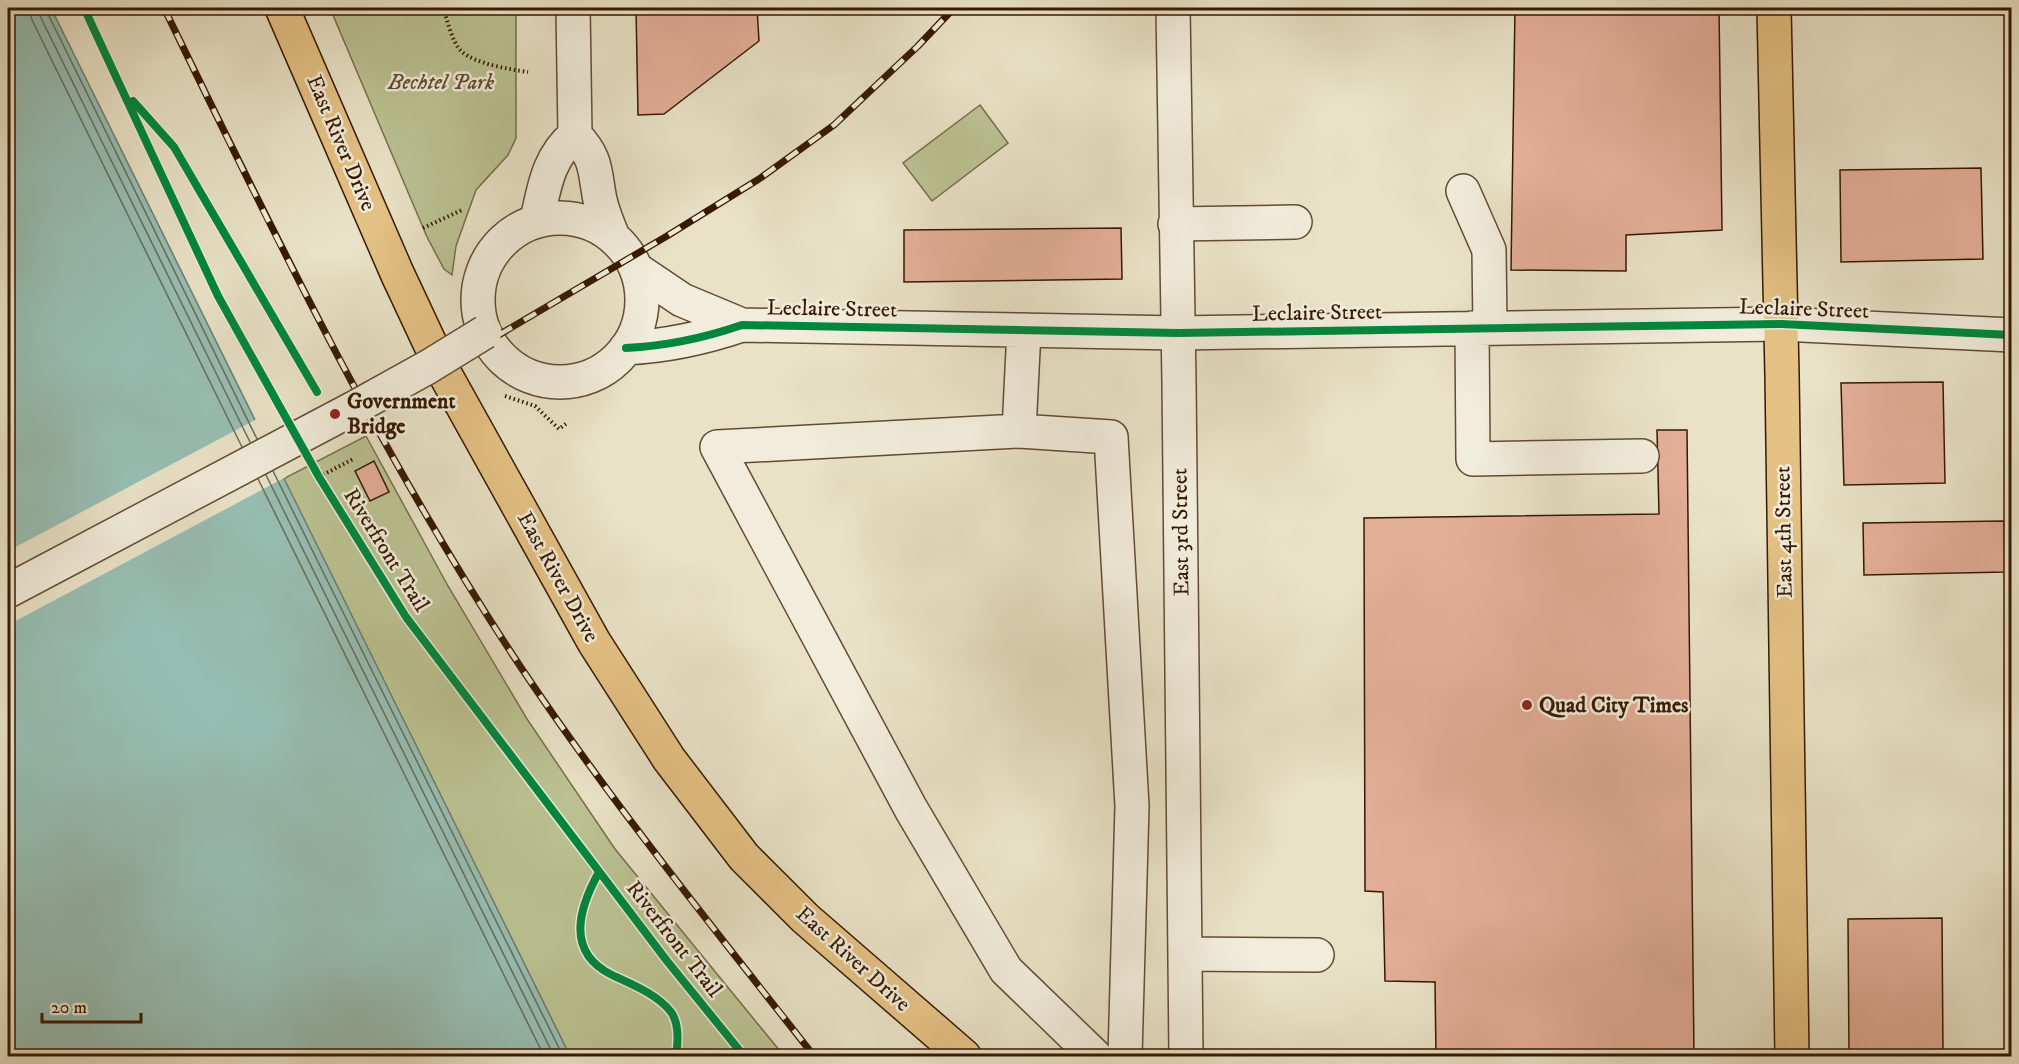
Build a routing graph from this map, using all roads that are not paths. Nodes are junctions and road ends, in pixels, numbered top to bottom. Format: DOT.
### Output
graph roads {
  1 [pos="282,8"];
  2 [pos="573,8"];
  3 [pos="1173,8"];
  4 [pos="1773,8"];
  5 [pos="574,135"];
  6 [pos="1463,191"];
  7 [pos="537,220"];
  8 [pos="1295,222"];
  9 [pos="1175,224"];
  10 [pos="613,237"];
  11 [pos="636,269"];
  12 [pos="1781,324"];
  13 [pos="742,325"];
  14 [pos="1481,328"];
  15 [pos="1024,330"];
  16 [pos="484,332"];
  17 [pos="1178,333"];
  18 [pos="2012,335"];
  19 [pos="626,348"];
  20 [pos="1019,431"];
  21 [pos="1642,456"];
  22 [pos="8,591"];
  23 [pos="1132,806"];
  24 [pos="1183,806"];
  25 [pos="1185,954"];
  26 [pos="1317,955"];
  27 [pos="964,1056"];
  28 [pos="1095,1056"];
  29 [pos="1125,1056"];
  30 [pos="1186,1056"];
  31 [pos="1792,1056"];
  1 -- 27 [label="main road, East River Drive"];
  2 -- 5 [label="street"];
  3 -- 9 [label="street, East 3rd Street"];
  4 -- 12 [label="main road, East 4th Street"];
  5 -- 7 [label="street"];
  5 -- 10 [label="street"];
  6 -- 14 [label="street"];
  7 -- 10 [label="street"];
  7 -- 16 [label="street"];
  8 -- 9 [label="street"];
  9 -- 17 [label="street, East 3rd Street"];
  10 -- 11 [label="street"];
  11 -- 13 [label="street"];
  11 -- 19 [label="street"];
  12 -- 14 [label="street, Leclaire Street"];
  12 -- 18 [label="street, Leclaire Street"];
  12 -- 31 [label="main road, East 4th Street"];
  13 -- 15 [label="street, Leclaire Street"];
  13 -- 19 [label="street, Leclaire Street"];
  14 -- 17 [label="street, Leclaire Street"];
  14 -- 21 [label="street"];
  15 -- 17 [label="street, Leclaire Street"];
  15 -- 20 [label="street"];
  16 -- 19 [label="street"];
  16 -- 22 [label="street, bridge"];
  17 -- 24 [label="street, East 3rd Street"];
  20 -- 23 [label="street"];
  20 -- 28 [label="street"];
  23 -- 24 [label="street"];
  23 -- 29 [label="street"];
  24 -- 25 [label="street, East 3rd Street"];
  25 -- 26 [label="street"];
  25 -- 30 [label="street, East 3rd Street"];
}
